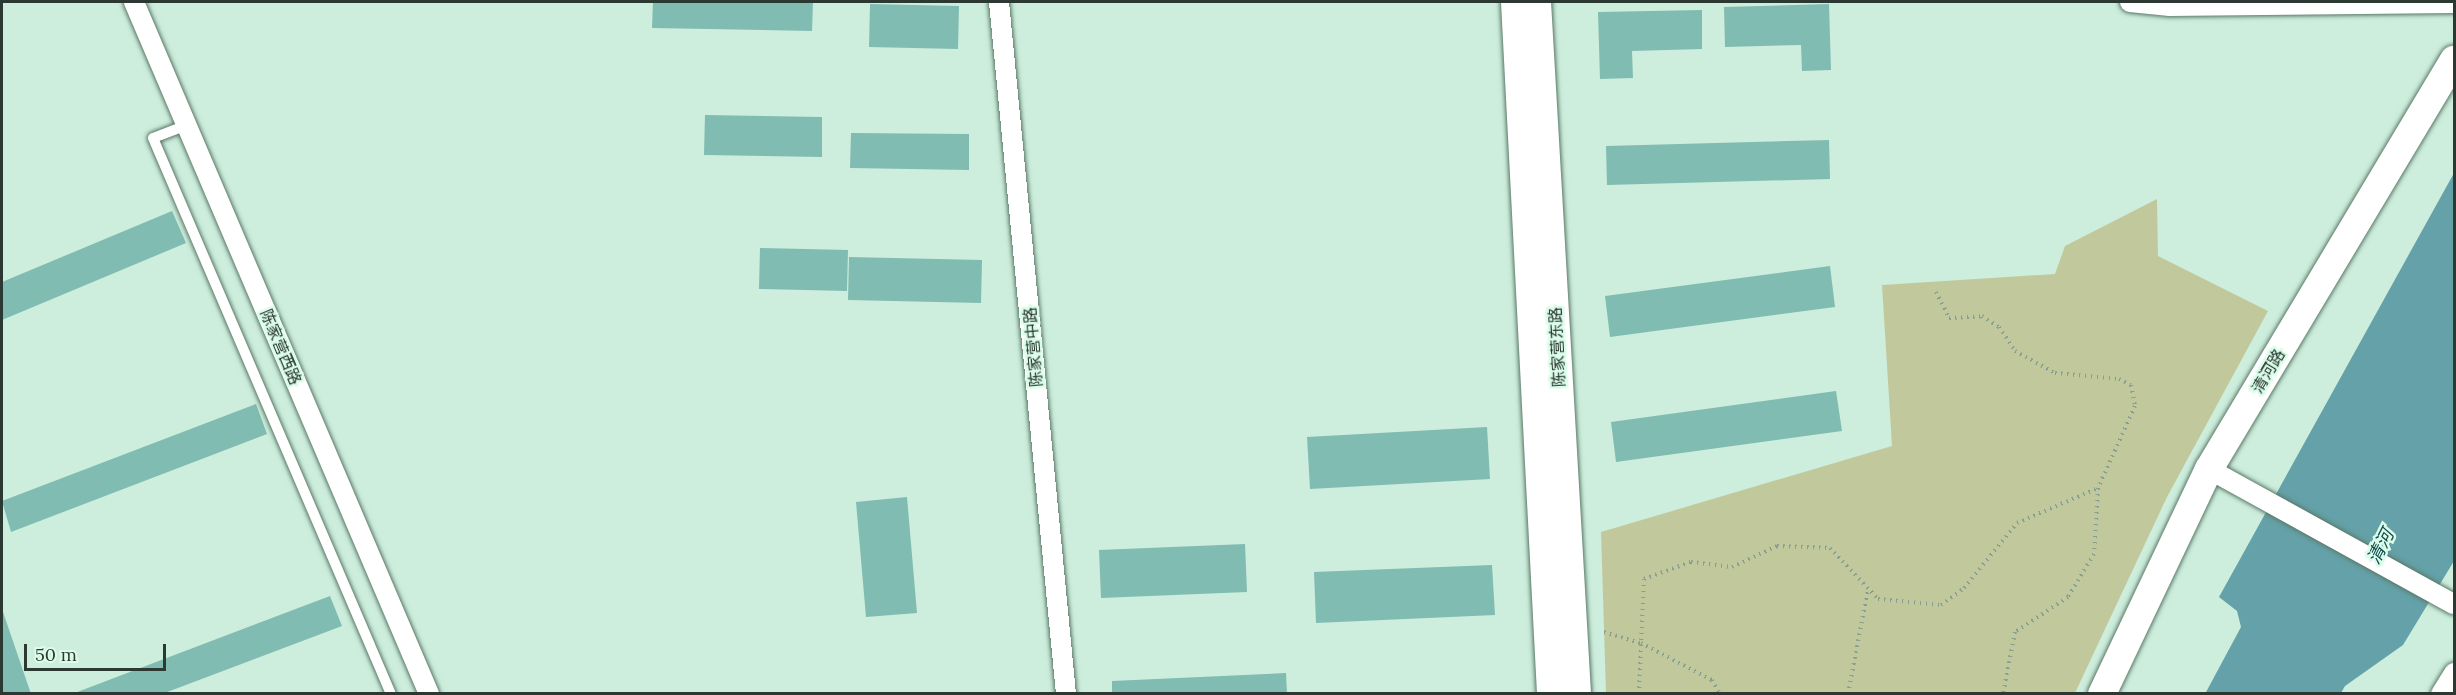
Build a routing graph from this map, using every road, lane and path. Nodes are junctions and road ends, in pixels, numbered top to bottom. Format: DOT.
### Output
graph roads {
  1 [pos="134,2"];
  2 [pos="999,2"];
  3 [pos="1515,2"];
  4 [pos="1538,2"];
  5 [pos="2130,2"];
  6 [pos="2299,3"];
  7 [pos="2454,3"];
  8 [pos="2454,60"];
  9 [pos="187,125"];
  10 [pos="1936,292"];
  11 [pos="2209,469"];
  12 [pos="2098,488"];
  13 [pos="1868,589"];
  14 [pos="2454,604"];
  15 [pos="1604,632"];
  16 [pos="1641,643"];
  17 [pos="2454,673"];
  18 [pos="391,693"];
  19 [pos="429,693"];
  20 [pos="1066,693"];
  21 [pos="1551,693"];
  22 [pos="1577,693"];
  23 [pos="1639,693"];
  24 [pos="1720,693"];
  25 [pos="1848,693"];
  26 [pos="2003,693"];
  27 [pos="2102,693"];
  28 [pos="2442,693"];
  1 -- 9 [label="street, 陈家营西路"];
  2 -- 20 [label="street, 陈家营中路"];
  3 -- 21 [label="street, 陈家营东路"];
  4 -- 22 [label="street, 陈家营东路"];
  5 -- 6 [label="street"];
  6 -- 7 [label="street"];
  8 -- 11 [label="street, 清河路"];
  9 -- 18 [label="lane"];
  9 -- 19 [label="street, 陈家营西路"];
  10 -- 12 [label="path"];
  11 -- 14 [label="street"];
  11 -- 27 [label="street, 清河路"];
  12 -- 13 [label="path"];
  12 -- 26 [label="path"];
  13 -- 16 [label="path"];
  13 -- 25 [label="path"];
  15 -- 16 [label="path"];
  16 -- 23 [label="path"];
  16 -- 24 [label="path"];
  17 -- 28 [label="street"];
}
